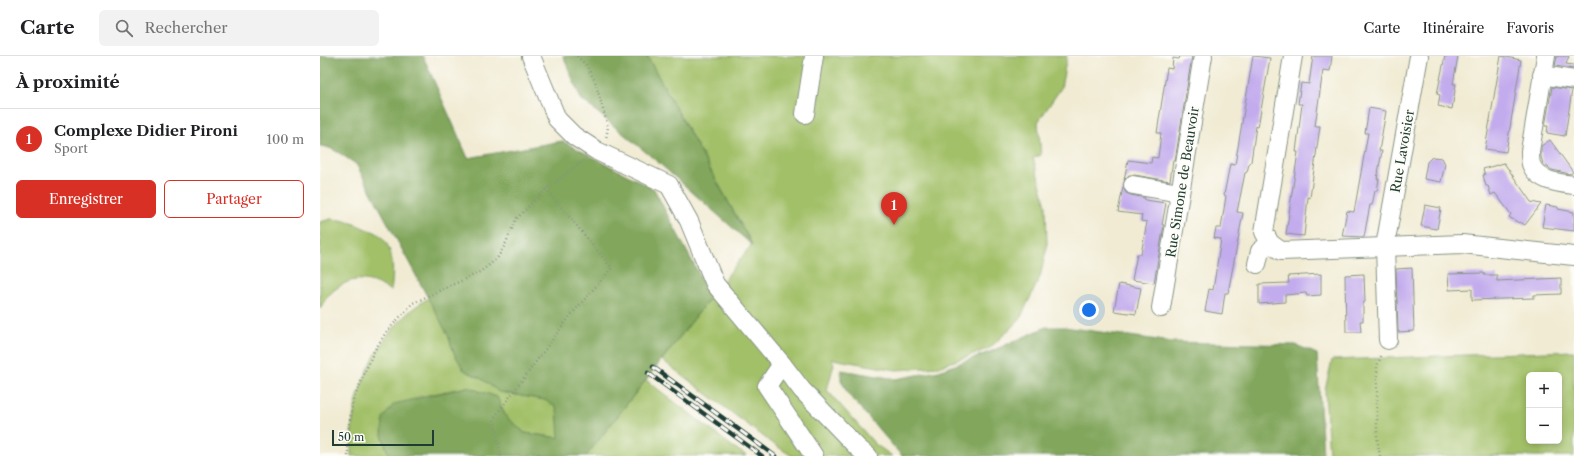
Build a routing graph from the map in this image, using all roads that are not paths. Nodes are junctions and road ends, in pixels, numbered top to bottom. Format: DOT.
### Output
graph roads {
  1 [pos="531,56"];
  2 [pos="814,56"];
  3 [pos="1203,56"];
  4 [pos="1293,56"];
  5 [pos="1419,56"];
  6 [pos="1546,56"];
  7 [pos="1542,75"];
  8 [pos="1574,80"];
  9 [pos="805,114"];
  10 [pos="1133,185"];
  11 [pos="1574,185"];
  12 [pos="1180,193"];
  13 [pos="1270,243"];
  14 [pos="1386,246"];
  15 [pos="1574,256"];
  16 [pos="1257,264"];
  17 [pos="1161,308"];
  18 [pos="1388,340"];
  19 [pos="782,364"];
  20 [pos="814,456"];
  21 [pos="868,456"];
  1 -- 19 [label="street"];
  2 -- 9 [label="street"];
  3 -- 12 [label="street, Rue Simone de Beauvoir"];
  4 -- 13 [label="street"];
  5 -- 14 [label="street, Rue Lavoisier"];
  6 -- 7 [label="street"];
  7 -- 8 [label="street"];
  7 -- 11 [label="street"];
  10 -- 12 [label="street"];
  12 -- 17 [label="street, Rue Simone de Beauvoir"];
  13 -- 14 [label="street"];
  13 -- 16 [label="street"];
  14 -- 15 [label="street"];
  14 -- 18 [label="street, Rue Lavoisier"];
  19 -- 20 [label="street"];
  19 -- 21 [label="street"];
}
